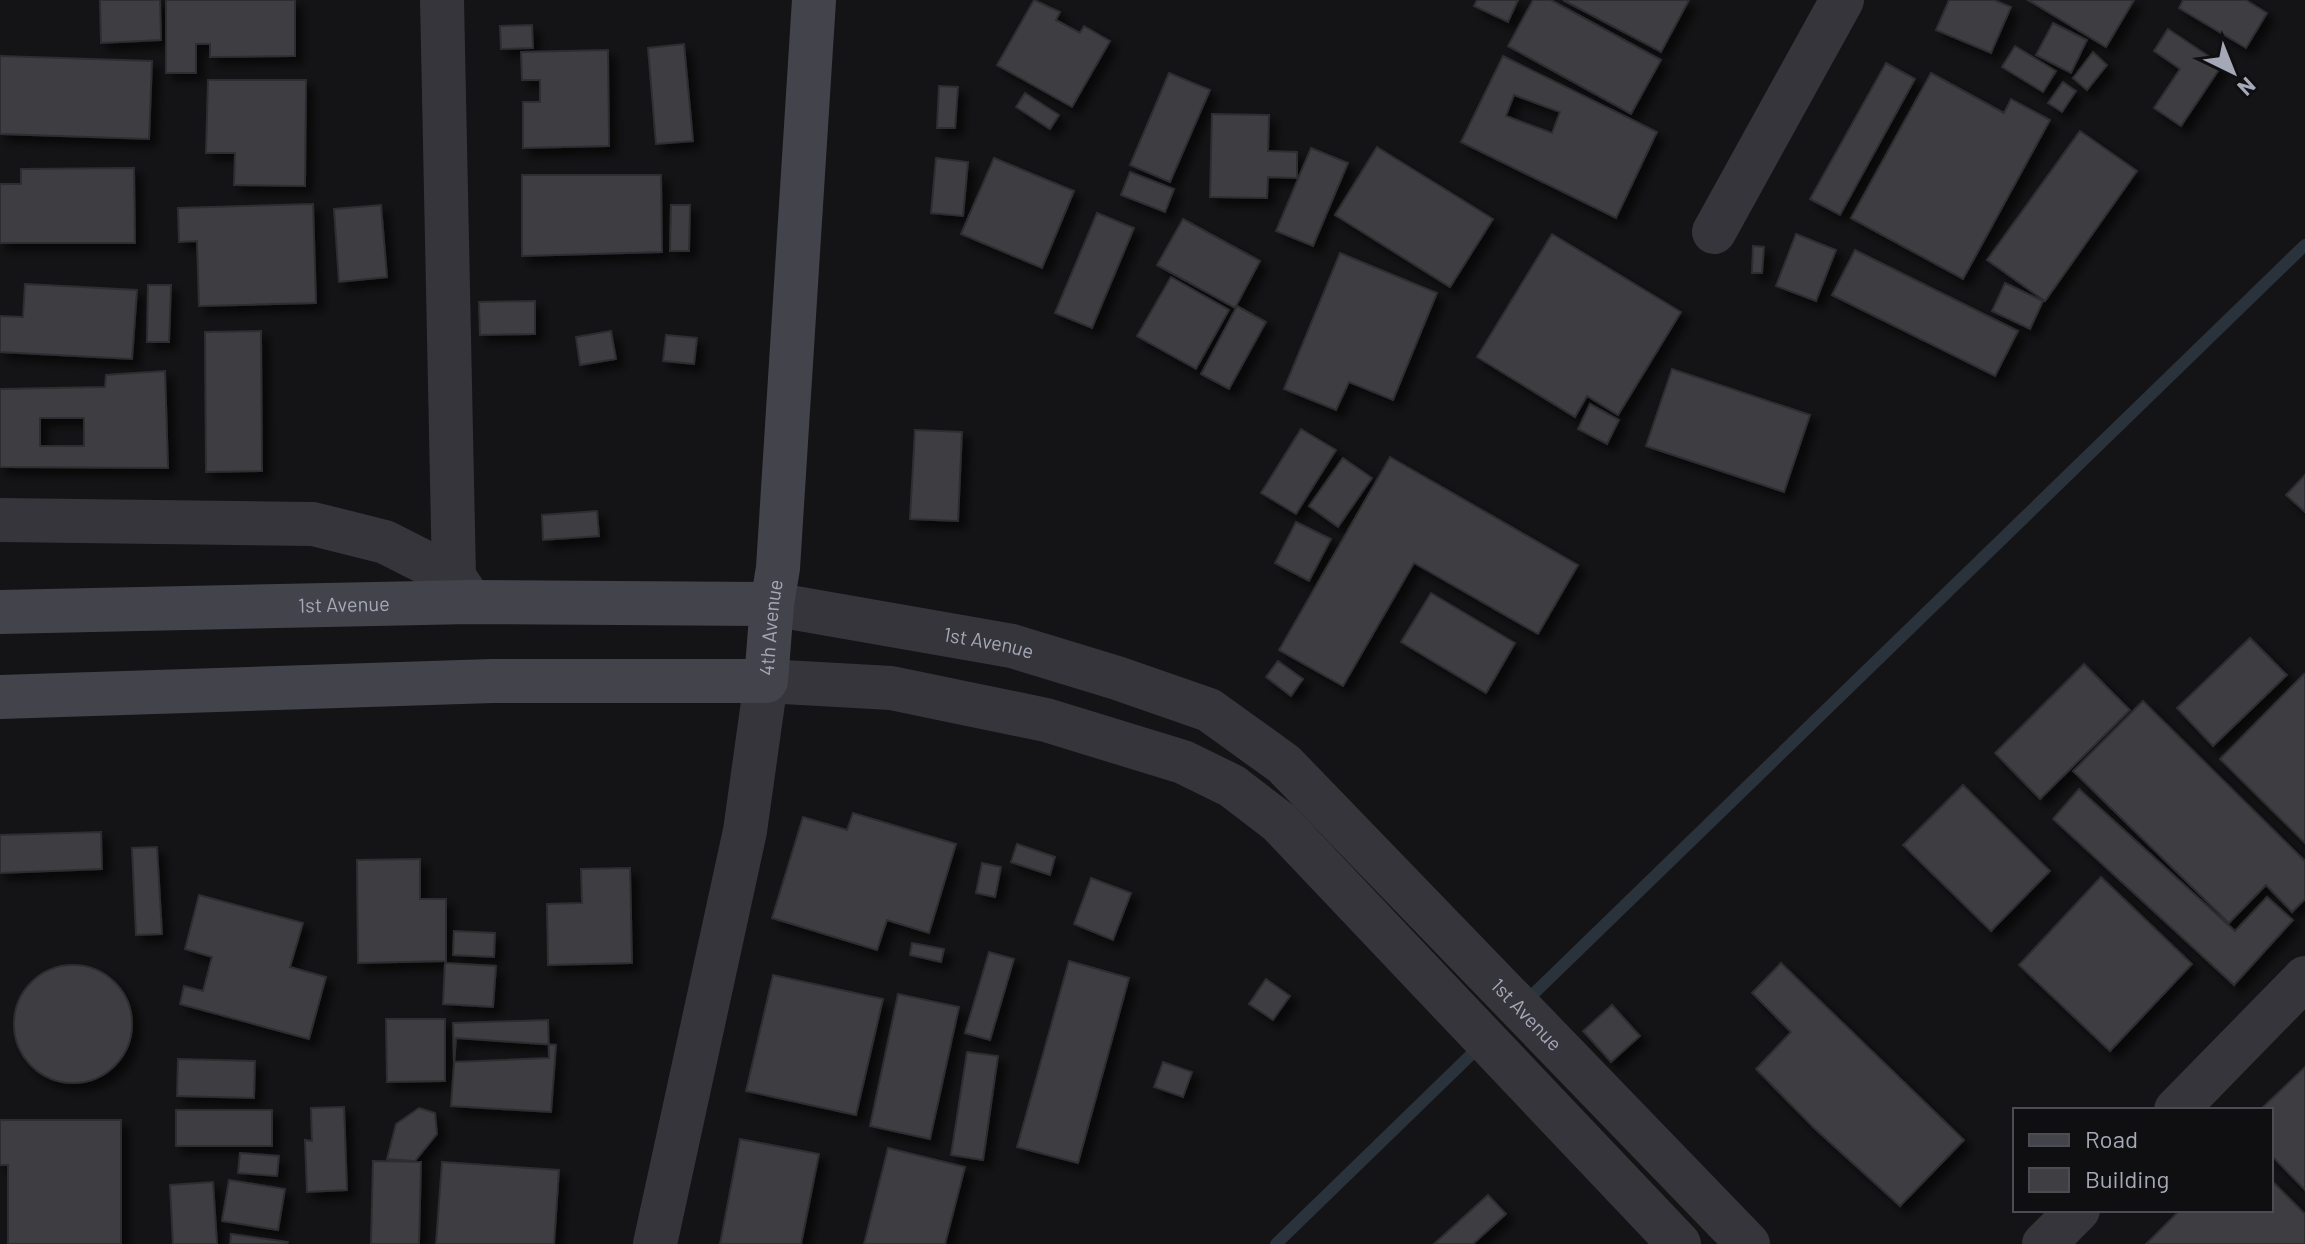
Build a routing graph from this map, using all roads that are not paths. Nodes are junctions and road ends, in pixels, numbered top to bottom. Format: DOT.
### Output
graph roads {
  1 [pos="442,0"];
  2 [pos="814,0"];
  3 [pos="1842,0"];
  4 [pos="1714,232"];
  5 [pos="0,520"];
  6 [pos="463,590"];
  7 [pos="772,604"];
  8 [pos="0,612"];
  9 [pos="766,681"];
  10 [pos="0,697"];
  11 [pos="2305,978"];
  12 [pos="2178,1108"];
  13 [pos="2076,1212"];
  14 [pos="655,1244"];
  15 [pos="1679,1244"];
  16 [pos="1748,1244"];
  17 [pos="2044,1244"];
  1 -- 6 [label="street"];
  2 -- 7 [label="main road, 4th Avenue"];
  3 -- 4 [label="street"];
  5 -- 6 [label="street"];
  6 -- 7 [label="main road, 1st Avenue"];
  6 -- 8 [label="main road, 1st Avenue"];
  7 -- 9 [label="main road, 4th Avenue"];
  7 -- 16 [label="street, 1st Avenue"];
  9 -- 10 [label="main road"];
  9 -- 14 [label="street, 4th Avenue"];
  9 -- 15 [label="street"];
  11 -- 12 [label="street"];
  13 -- 17 [label="street"];
}
